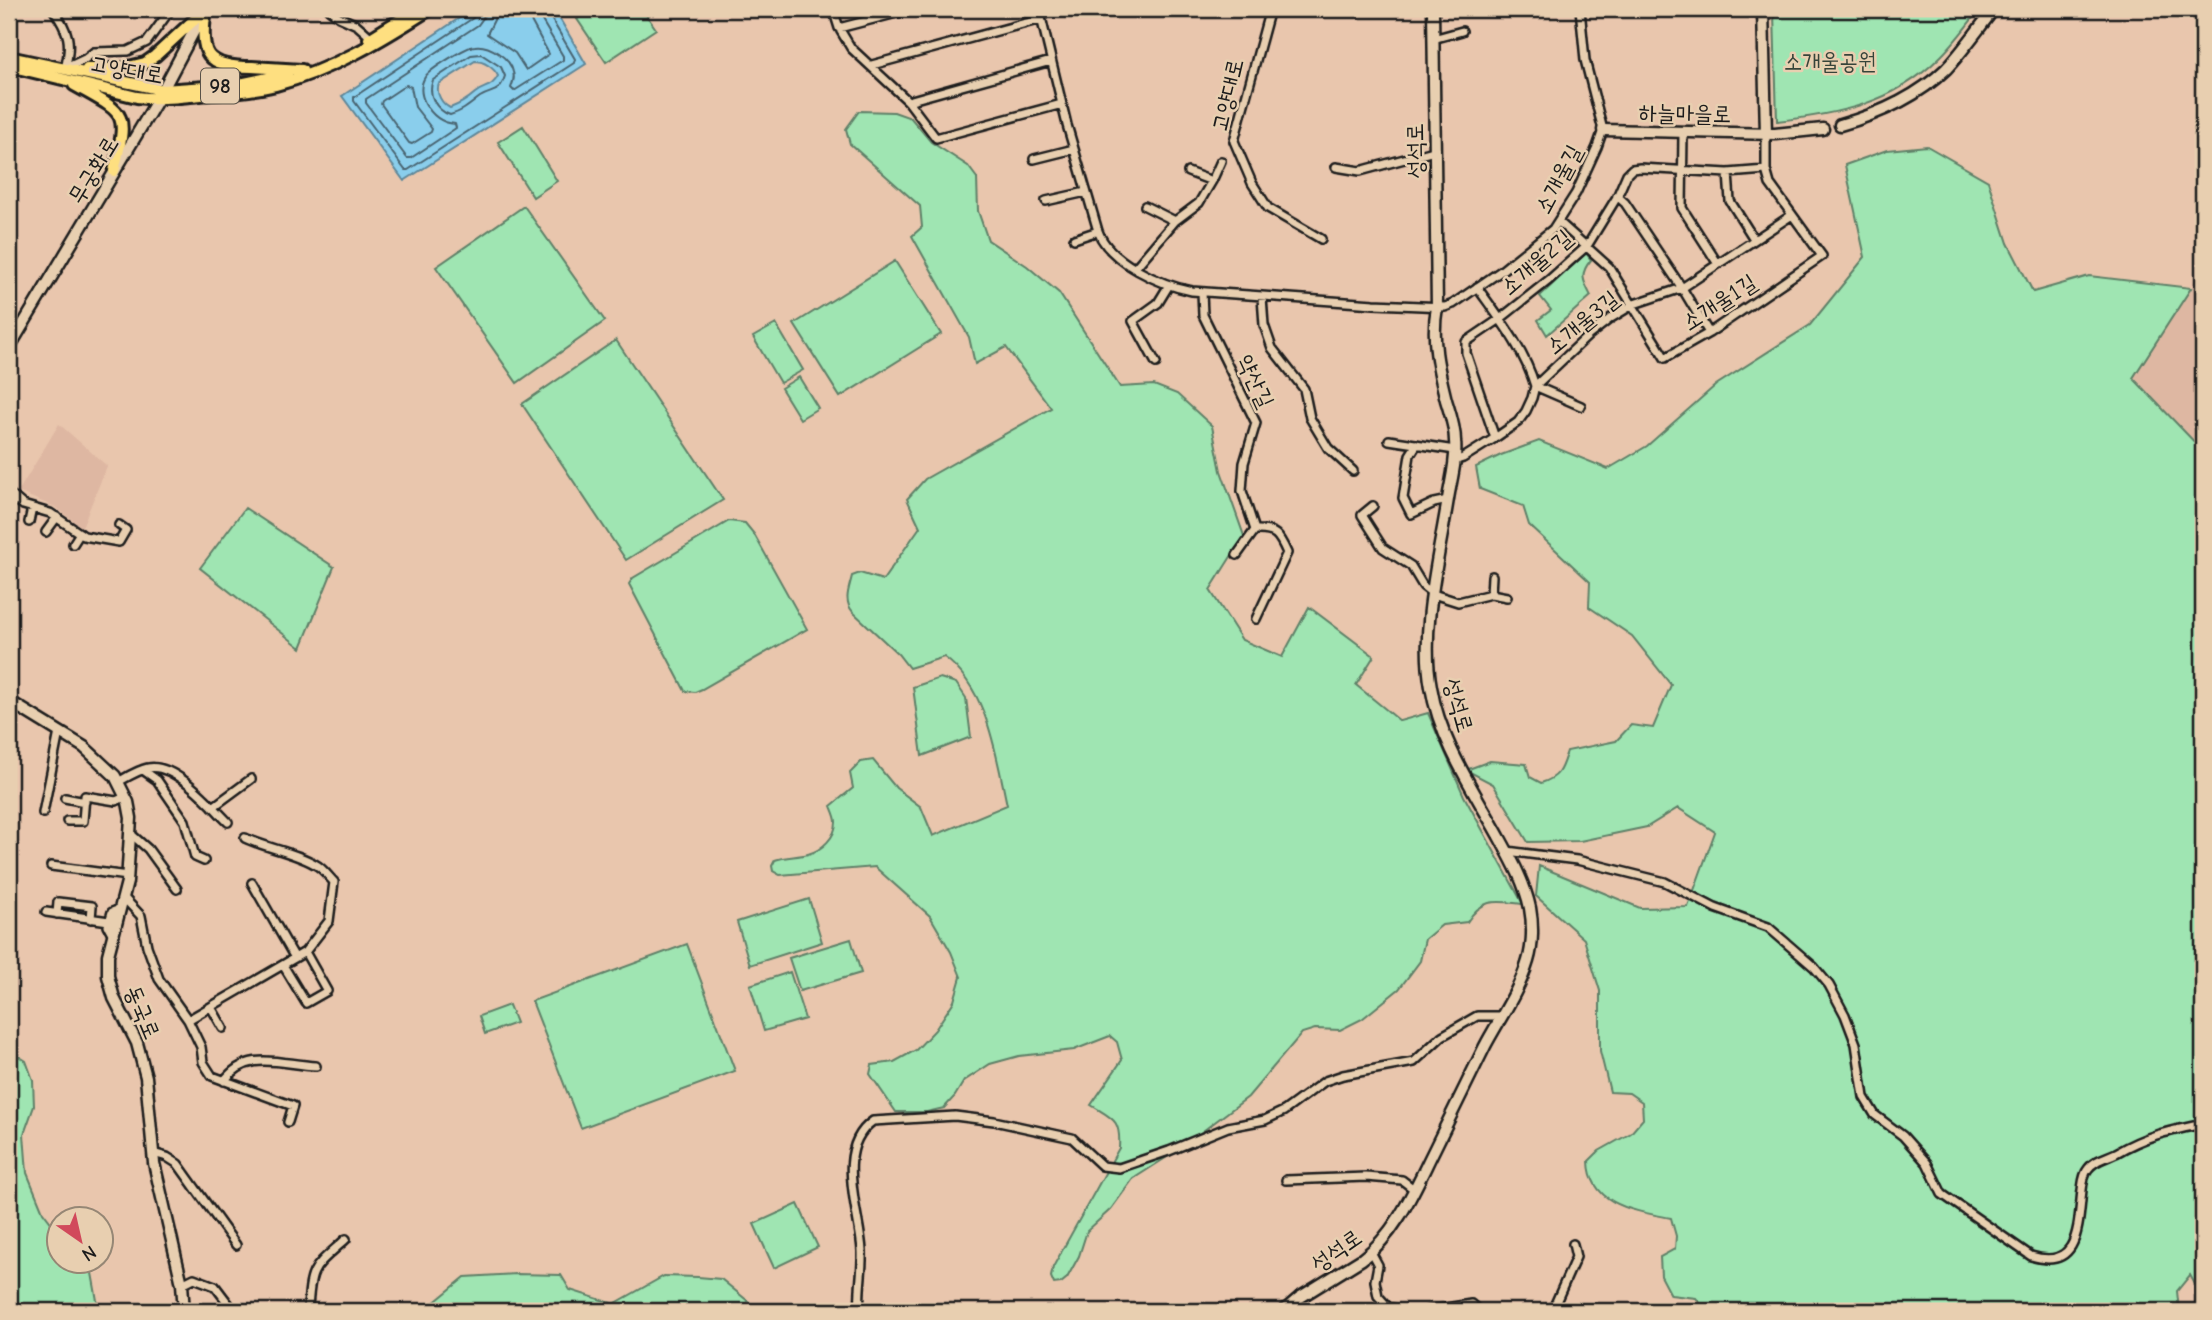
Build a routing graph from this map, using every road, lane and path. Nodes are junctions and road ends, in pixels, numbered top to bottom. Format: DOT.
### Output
graph roads {
  1 [pos="53,9"];
  2 [pos="171,9"];
  3 [pos="206,9"];
  4 [pos="329,9"];
  5 [pos="418,9"];
  6 [pos="430,9"];
  7 [pos="834,9"];
  8 [pos="912,9"];
  9 [pos="1038,9"];
  10 [pos="1270,9"];
  11 [pos="1433,9"];
  12 [pos="1580,9"];
  13 [pos="1763,9"];
  14 [pos="1994,9"];
  15 [pos="1041,19"];
  16 [pos="839,29"];
  17 [pos="1462,30"];
  18 [pos="1433,39"];
  19 [pos="374,40"];
  20 [pos="9,57"];
  21 [pos="1051,61"];
  22 [pos="872,65"];
  23 [pos="9,66"];
  24 [pos="302,69"];
  25 [pos="64,73"];
  26 [pos="160,95"];
  27 [pos="908,101"];
  28 [pos="1062,104"];
  29 [pos="1840,125"];
  30 [pos="1823,129"];
  31 [pos="1604,130"];
  32 [pos="1683,133"];
  33 [pos="1766,134"];
  34 [pos="1074,149"];
  35 [pos="1434,151"];
  36 [pos="1034,159"];
  37 [pos="1221,161"];
  38 [pos="1336,167"];
  39 [pos="1682,170"];
  40 [pos="1766,170"];
  41 [pos="114,172"];
  42 [pos="1188,172"];
  43 [pos="1728,173"];
  44 [pos="1212,181"];
  45 [pos="1087,192"];
  46 [pos="1617,197"];
  47 [pos="1046,201"];
  48 [pos="1145,206"];
  49 [pos="1792,215"];
  50 [pos="1175,221"];
  51 [pos="1559,222"];
  52 [pos="1098,231"];
  53 [pos="1074,239"];
  54 [pos="1321,239"];
  55 [pos="1754,239"];
  56 [pos="1587,246"];
  57 [pos="1718,264"];
  58 [pos="1135,268"];
  59 [pos="1169,285"];
  60 [pos="1477,287"];
  61 [pos="1682,288"];
  62 [pos="1202,292"];
  63 [pos="1262,297"];
  64 [pos="1634,304"];
  65 [pos="1437,306"];
  66 [pos="1500,319"];
  67 [pos="1709,333"];
  68 [pos="9,348"];
  69 [pos="1156,363"];
  70 [pos="1535,386"];
  71 [pos="1581,406"];
  72 [pos="1495,438"];
  73 [pos="1389,440"];
  74 [pos="1417,444"];
  75 [pos="1455,450"];
  76 [pos="1454,461"];
  77 [pos="1353,471"];
  78 [pos="12,496"];
  79 [pos="1448,500"];
  80 [pos="1373,506"];
  81 [pos="9,508"];
  82 [pos="32,508"];
  83 [pos="57,517"];
  84 [pos="29,522"];
  85 [pos="119,525"];
  86 [pos="1255,530"];
  87 [pos="47,532"];
  88 [pos="80,533"];
  89 [pos="74,544"];
  90 [pos="1237,555"];
  91 [pos="1492,576"];
  92 [pos="1433,594"];
  93 [pos="1491,594"];
  94 [pos="1507,597"];
  95 [pos="1256,618"];
  96 [pos="9,701"];
  97 [pos="59,732"];
  98 [pos="143,770"];
  99 [pos="251,779"];
  100 [pos="118,782"];
  101 [pos="125,797"];
  102 [pos="65,798"];
  103 [pos="85,802"];
  104 [pos="213,807"];
  105 [pos="43,813"];
  106 [pos="67,821"];
  107 [pos="228,822"];
  108 [pos="131,834"];
  109 [pos="245,838"];
  110 [pos="1507,851"];
  111 [pos="204,861"];
  112 [pos="51,866"];
  113 [pos="128,876"];
  114 [pos="252,883"];
  115 [pos="177,889"];
  116 [pos="124,897"];
  117 [pos="120,909"];
  118 [pos="46,912"];
  119 [pos="57,914"];
  120 [pos="91,919"];
  121 [pos="109,921"];
  122 [pos="114,934"];
  123 [pos="305,952"];
  124 [pos="295,958"];
  125 [pos="283,965"];
  126 [pos="211,1007"];
  127 [pos="1502,1016"];
  128 [pos="188,1020"];
  129 [pos="223,1028"];
  130 [pos="316,1066"];
  131 [pos="224,1082"];
  132 [pos="288,1122"];
  133 [pos="2203,1124"];
  134 [pos="153,1153"];
  135 [pos="1286,1180"];
  136 [pos="1415,1189"];
  137 [pos="346,1239"];
  138 [pos="1573,1244"];
  139 [pos="236,1245"];
  140 [pos="1371,1252"];
  141 [pos="182,1284"];
  142 [pos="184,1311"];
  143 [pos="234,1311"];
  144 [pos="308,1311"];
  145 [pos="860,1311"];
  146 [pos="1284,1311"];
  147 [pos="1403,1311"];
  148 [pos="1427,1311"];
  149 [pos="1479,1311"];
  150 [pos="1552,1311"];
  1 -- 25 [label="street"];
  2 -- 25 [label="street"];
  3 -- 24 [label="main road"];
  3 -- 25 [label="main road"];
  3 -- 26 [label="street, 무궁화로"];
  4 -- 19 [label="street"];
  5 -- 19 [label="main road, 고양대로 / 98"];
  6 -- 19 [label="main road, 고양대로"];
  7 -- 16 [label="street"];
  8 -- 16 [label="street"];
  9 -- 15 [label="street"];
  10 -- 54 [label="street, 고양대로"];
  11 -- 18 [label="street, 성석로"];
  12 -- 31 [label="street, 소개울길"];
  13 -- 33 [label="street, 하늘마을로"];
  14 -- 29 [label="street"];
  15 -- 21 [label="street"];
  15 -- 22 [label="street"];
  16 -- 22 [label="street"];
  17 -- 18 [label="street"];
  18 -- 35 [label="street, 성석로"];
  19 -- 24 [label="main road, 고양대로 / 98"];
  19 -- 26 [label="main road, 고양대로"];
  20 -- 25 [label="main road, 고양대로 / 98"];
  21 -- 27 [label="street"];
  21 -- 28 [label="street"];
  22 -- 27 [label="street"];
  23 -- 25 [label="main road, 고양대로"];
  24 -- 26 [label="main road, 고양대로 / 98"];
  25 -- 26 [label="main road, 고양대로 / 98"];
  25 -- 41 [label="main road"];
  26 -- 41 [label="street, 무궁화로"];
  27 -- 28 [label="street"];
  28 -- 34 [label="street"];
  30 -- 33 [label="street, 하늘마을로"];
  31 -- 32 [label="street, 하늘마을로"];
  31 -- 51 [label="street, 소개울길"];
  32 -- 33 [label="street, 하늘마을로"];
  32 -- 39 [label="street"];
  33 -- 40 [label="street, 소개울1길"];
  34 -- 36 [label="street"];
  34 -- 45 [label="street"];
  35 -- 38 [label="street"];
  35 -- 65 [label="street, 성석로"];
  37 -- 44 [label="street"];
  39 -- 43 [label="street, 소개울2길"];
  39 -- 46 [label="street, 소개울2길"];
  39 -- 57 [label="street"];
  40 -- 43 [label="street, 소개울2길"];
  40 -- 49 [label="street, 소개울1길"];
  41 -- 68 [label="street, 무궁화로"];
  42 -- 44 [label="street"];
  43 -- 55 [label="street"];
  44 -- 50 [label="street"];
  45 -- 47 [label="street"];
  45 -- 52 [label="street"];
  46 -- 56 [label="street, 소개울2길"];
  46 -- 61 [label="street"];
  48 -- 50 [label="street"];
  49 -- 55 [label="street, 소개울3길"];
  49 -- 67 [label="street, 소개울1길"];
  50 -- 58 [label="street"];
  51 -- 56 [label="street, 소개울1길"];
  51 -- 60 [label="street, 소개울길"];
  52 -- 53 [label="street"];
  52 -- 58 [label="street"];
  55 -- 57 [label="street, 소개울3길"];
  56 -- 64 [label="street, 소개울1길"];
  56 -- 66 [label="street, 소개울2길"];
  57 -- 61 [label="street, 소개울3길"];
  58 -- 59 [label="street"];
  59 -- 62 [label="street"];
  59 -- 69 [label="street"];
  60 -- 65 [label="street, 소개울길"];
  60 -- 66 [label="street"];
  61 -- 64 [label="street, 소개울3길"];
  61 -- 67 [label="street"];
  62 -- 63 [label="street"];
  62 -- 86 [label="street, 약산길"];
  63 -- 65 [label="street"];
  63 -- 77 [label="street"];
  64 -- 67 [label="street, 소개울1길"];
  64 -- 70 [label="street, 소개울3길"];
  65 -- 75 [label="street, 성석로"];
  66 -- 70 [label="street, 소개울2길"];
  66 -- 72 [label="street, 소개울2길"];
  70 -- 71 [label="street"];
  70 -- 72 [label="street, 소개울3길"];
  72 -- 76 [label="street, 소개울3길"];
  73 -- 74 [label="street"];
  74 -- 75 [label="street"];
  74 -- 79 [label="street"];
  75 -- 76 [label="street, 성석로"];
  76 -- 79 [label="street, 성석로"];
  78 -- 81 [label="street"];
  78 -- 82 [label="street"];
  79 -- 92 [label="street, 성석로"];
  80 -- 92 [label="street"];
  82 -- 83 [label="street"];
  82 -- 84 [label="street"];
  83 -- 87 [label="street"];
  83 -- 88 [label="street"];
  85 -- 88 [label="street"];
  86 -- 90 [label="street"];
  86 -- 95 [label="street"];
  88 -- 89 [label="street"];
  91 -- 93 [label="street"];
  92 -- 93 [label="street"];
  92 -- 110 [label="street, 성석로"];
  93 -- 94 [label="street"];
  96 -- 97 [label="street, 동국로"];
  97 -- 100 [label="street, 동국로"];
  97 -- 105 [label="street"];
  98 -- 100 [label="street"];
  98 -- 104 [label="street"];
  98 -- 111 [label="street"];
  99 -- 104 [label="street"];
  100 -- 101 [label="street, 동국로"];
  101 -- 103 [label="street"];
  101 -- 108 [label="street, 동국로"];
  102 -- 103 [label="street"];
  103 -- 106 [label="street"];
  104 -- 107 [label="street"];
  108 -- 113 [label="street, 동국로"];
  108 -- 115 [label="street"];
  109 -- 123 [label="street"];
  110 -- 127 [label="street, 성석로"];
  110 -- 133 [label="street"];
  112 -- 113 [label="street"];
  113 -- 116 [label="street, 동국로"];
  114 -- 124 [label="street"];
  116 -- 117 [label="street, 동국로"];
  116 -- 128 [label="street"];
  117 -- 121 [label="street"];
  117 -- 122 [label="street, 동국로"];
  118 -- 119 [label="street"];
  119 -- 120 [label="street"];
  119 -- 120 [label="street"];
  120 -- 121 [label="street"];
  121 -- 122 [label="street"];
  122 -- 134 [label="street, 동국로"];
  123 -- 124 [label="street"];
  123 -- 125 [label="street"];
  124 -- 125 [label="street"];
  125 -- 126 [label="street"];
  126 -- 128 [label="street"];
  126 -- 129 [label="street"];
  127 -- 136 [label="street, 성석로"];
  127 -- 145 [label="street"];
  128 -- 131 [label="street"];
  130 -- 131 [label="street"];
  131 -- 132 [label="street"];
  134 -- 139 [label="street"];
  134 -- 141 [label="street, 동국로"];
  135 -- 136 [label="street"];
  136 -- 140 [label="street, 성석로"];
  137 -- 144 [label="street"];
  138 -- 150 [label="street"];
  140 -- 146 [label="street, 성석로"];
  140 -- 147 [label="street"];
  141 -- 142 [label="street, 동국로"];
  141 -- 143 [label="street"];
  148 -- 149 [label="street"];
}
